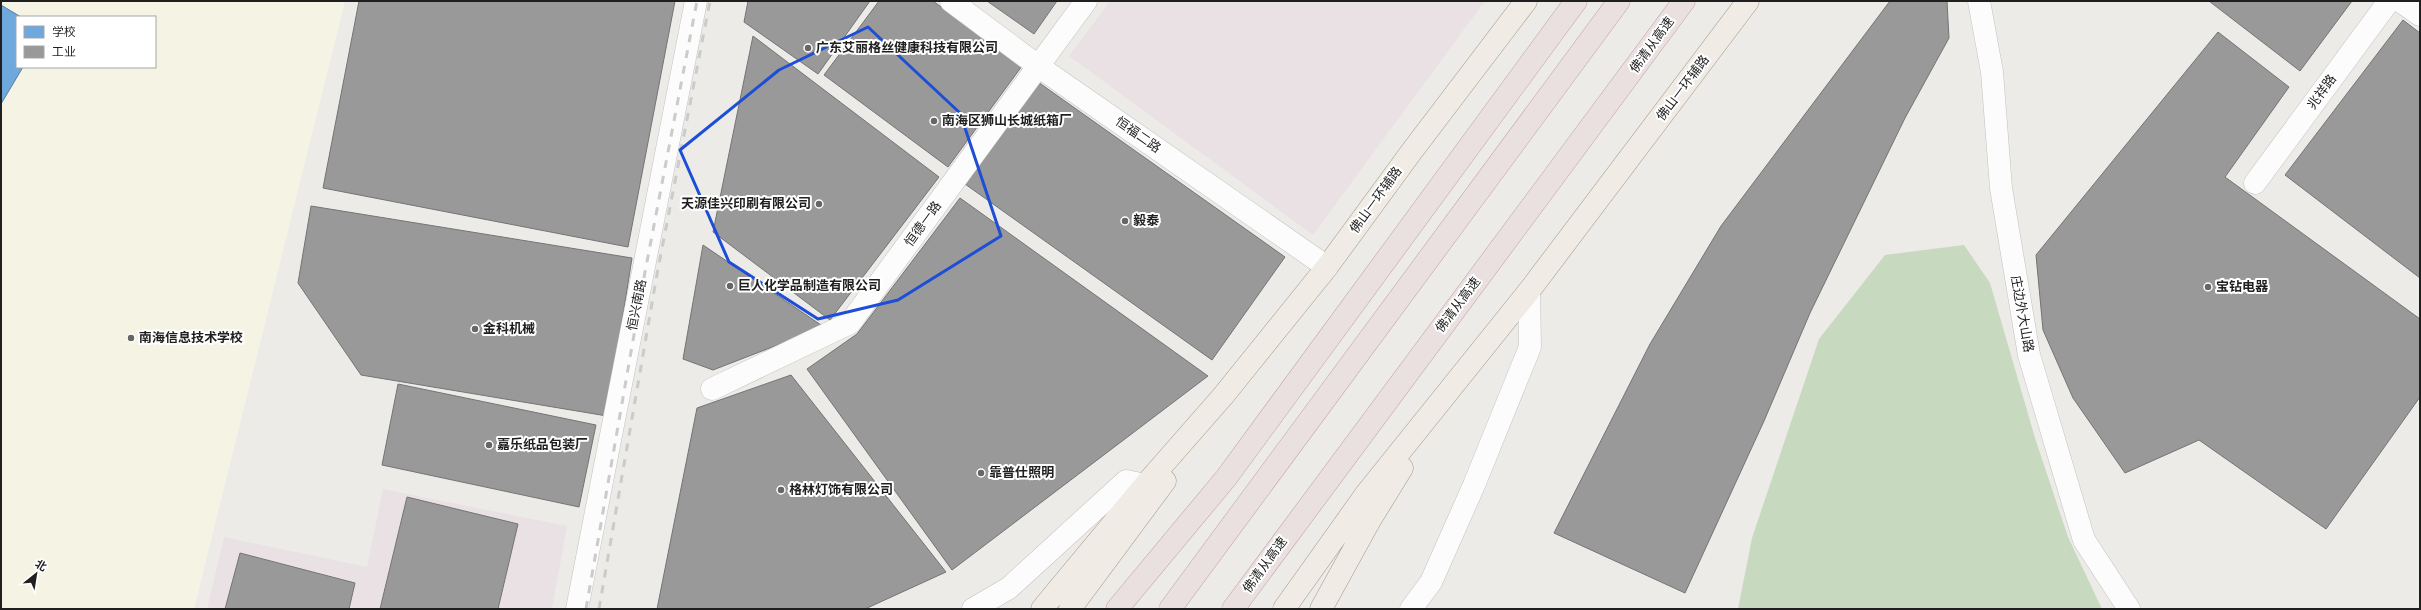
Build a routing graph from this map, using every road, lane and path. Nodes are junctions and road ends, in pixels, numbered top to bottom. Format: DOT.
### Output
graph roads {
  1 [pos="696,1"];
  2 [pos="951,1"];
  3 [pos="1086,1"];
  4 [pos="1526,1"];
  5 [pos="1576,1"];
  6 [pos="1619,1"];
  7 [pos="1684,1"];
  8 [pos="1748,1"];
  9 [pos="1979,1"];
  10 [pos="2389,1"];
  11 [pos="2400,1"];
  12 [pos="2420,15"];
  13 [pos="1038,66"];
  14 [pos="2255,184"];
  15 [pos="1327,267"];
  16 [pos="1529,291"];
  17 [pos="1455,383"];
  18 [pos="712,389"];
  19 [pos="1223,396"];
  20 [pos="1145,485"];
  21 [pos="577,609"];
  22 [pos="974,609"];
  23 [pos="1042,609"];
  24 [pos="1070,609"];
  25 [pos="1117,609"];
  26 [pos="1170,609"];
  27 [pos="1233,609"];
  28 [pos="1284,609"];
  29 [pos="1321,609"];
  30 [pos="1411,609"];
  31 [pos="2129,609"];
  1 -- 21 [label="street, 恒兴南路"];
  2 -- 13 [label="street, 恒福二路"];
  3 -- 13 [label="street, 恒德一路"];
  4 -- 15 [label="main road, 佛山一环辅路"];
  5 -- 25 [label="highway"];
  6 -- 26 [label="highway"];
  7 -- 27 [label="highway, 佛清从高速"];
  8 -- 16 [label="main road, 佛山一环辅路"];
  9 -- 31 [label="street, 庄边外大山路"];
  10 -- 14 [label="street, 兆祥路"];
  11 -- 12 [label="street"];
  13 -- 15 [label="street, 恒福二路"];
  13 -- 18 [label="street, 恒德一路"];
  15 -- 19 [label="main road, 佛山一环辅路"];
  16 -- 17 [label="main road, 佛山一环辅路"];
  16 -- 30 [label="street"];
  17 -- 28 [label="main road"];
  17 -- 29 [label="main road"];
  19 -- 20 [label="main road"];
  19 -- 24 [label="main road"];
  20 -- 22 [label="street"];
  20 -- 23 [label="main road"];
}
